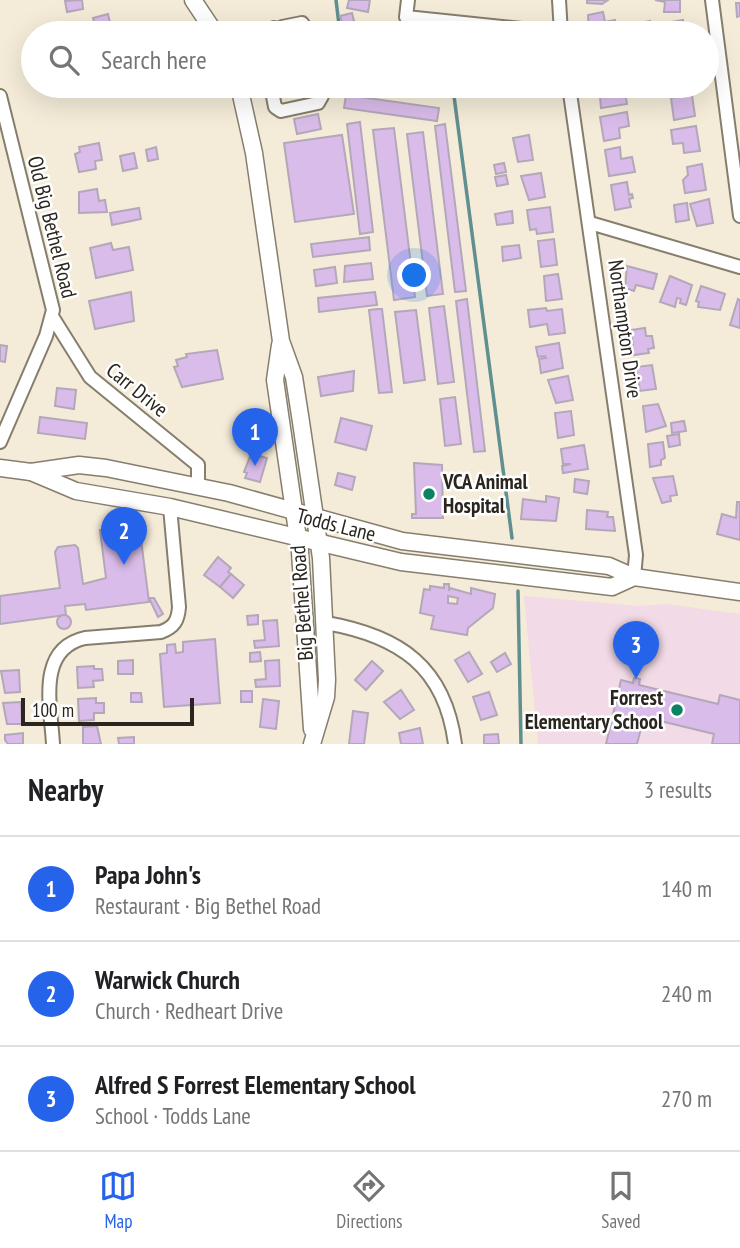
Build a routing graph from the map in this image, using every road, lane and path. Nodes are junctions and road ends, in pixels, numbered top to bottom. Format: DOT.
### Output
graph roads {
  1 [pos="193,0"];
  2 [pos="408,0"];
  3 [pos="559,0"];
  4 [pos="712,0"];
  5 [pos="207,21"];
  6 [pos="445,21"];
  7 [pos="560,21"];
  8 [pos="715,21"];
  9 [pos="719,54"];
  10 [pos="0,96"];
  11 [pos="245,98"];
  12 [pos="273,98"];
  13 [pos="321,98"];
  14 [pos="571,98"];
  15 [pos="740,216"];
  16 [pos="590,223"];
  17 [pos="740,267"];
  18 [pos="53,317"];
  19 [pos="281,341"];
  20 [pos="0,442"];
  21 [pos="0,468"];
  22 [pos="31,472"];
  23 [pos="198,486"];
  24 [pos="170,507"];
  25 [pos="293,511"];
  26 [pos="314,517"];
  27 [pos="298,537"];
  28 [pos="319,542"];
  29 [pos="634,577"];
  30 [pos="740,592"];
  31 [pos="326,623"];
  32 [pos="313,741"];
  33 [pos="53,744"];
  34 [pos="456,744"];
  1 -- 5 [label="main road"];
  2 -- 6 [label="street"];
  3 -- 7 [label="street"];
  4 -- 8 [label="street"];
  9 -- 15 [label="street"];
  10 -- 18 [label="street, Old Big Bethel Road"];
  11 -- 19 [label="main road, Big Bethel Road"];
  12 -- 13 [label="street"];
  14 -- 16 [label="street, Northampton Drive"];
  16 -- 17 [label="street"];
  16 -- 29 [label="street, Northampton Drive"];
  18 -- 20 [label="street, Old Big Bethel Road"];
  18 -- 23 [label="street, Carr Drive"];
  19 -- 25 [label="main road, Big Bethel Road"];
  19 -- 26 [label="main road, Big Bethel Road"];
  21 -- 22 [label="main road, Todds Lane"];
  22 -- 23 [label="main road, Todds Lane"];
  22 -- 24 [label="main road, Todds Lane"];
  23 -- 25 [label="main road, Todds Lane"];
  24 -- 27 [label="main road, Todds Lane"];
  24 -- 33 [label="street"];
  25 -- 26 [label="main road, Todds Lane"];
  25 -- 27 [label="main road, Big Bethel Road"];
  26 -- 28 [label="main road, Big Bethel Road"];
  26 -- 29 [label="main road, Todds Lane"];
  27 -- 28 [label="main road, Todds Lane"];
  27 -- 32 [label="main road, Big Bethel Road"];
  28 -- 29 [label="main road, Todds Lane"];
  28 -- 31 [label="main road, Big Bethel Road"];
  29 -- 30 [label="main road, Todds Lane"];
  31 -- 32 [label="main road, Big Bethel Road"];
  31 -- 34 [label="street"];
}
